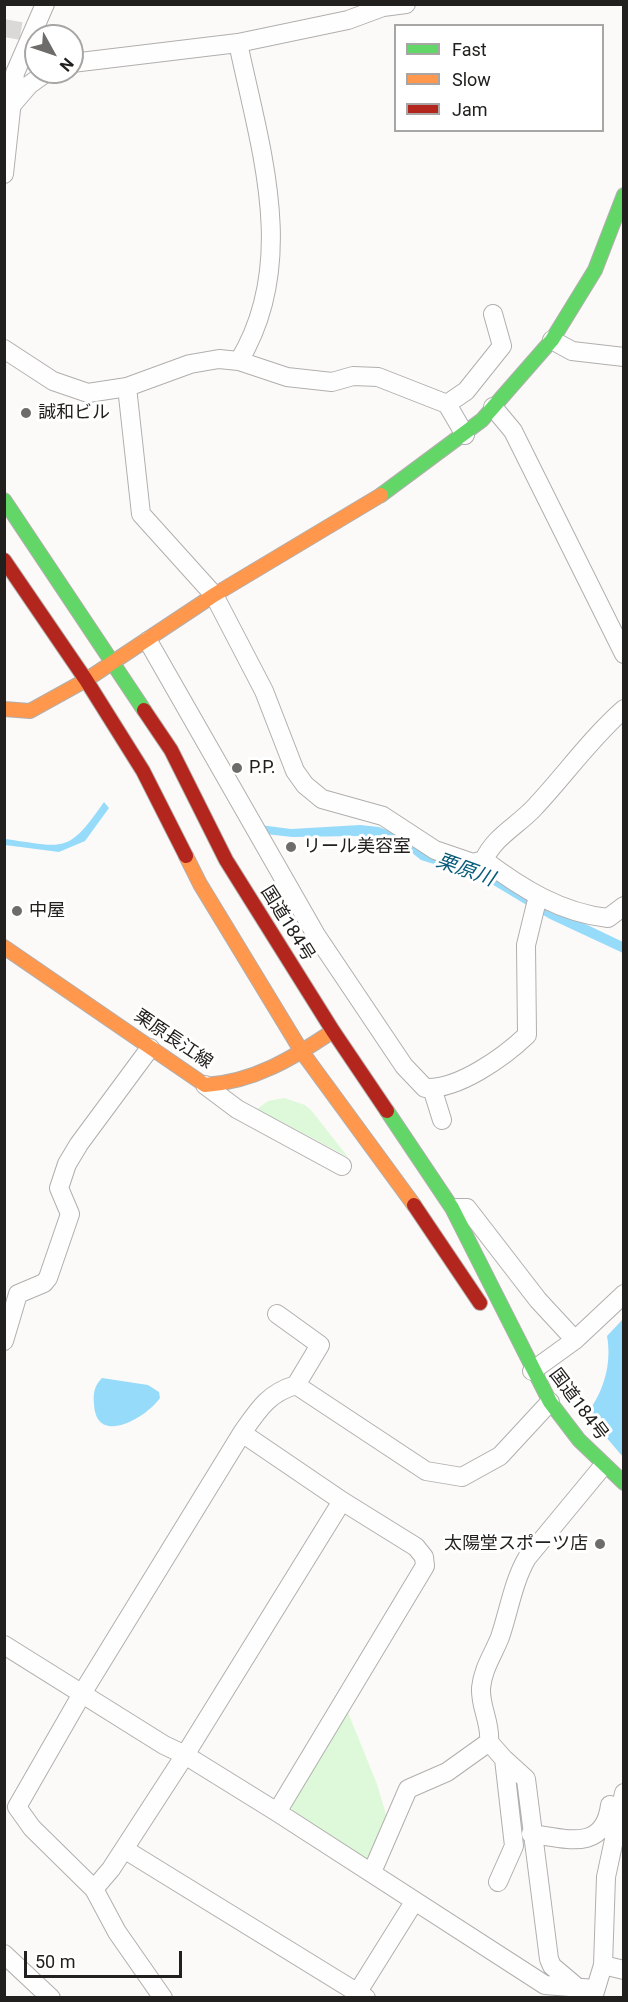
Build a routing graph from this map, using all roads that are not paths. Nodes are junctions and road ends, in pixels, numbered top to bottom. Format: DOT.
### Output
graph roads {
  1 [pos="45,4"];
  2 [pos="406,4"];
  3 [pos="383,5"];
  4 [pos="238,43"];
  5 [pos="84,62"];
  6 [pos="30,84"];
  7 [pos="10,107"];
  8 [pos="4,174"];
  9 [pos="624,195"];
  10 [pos="493,314"];
  11 [pos="552,340"];
  12 [pos="4,349"];
  13 [pos="624,357"];
  14 [pos="240,361"];
  15 [pos="127,387"];
  16 [pos="447,404"];
  17 [pos="493,407"];
  18 [pos="465,435"];
  19 [pos="4,500"];
  20 [pos="4,560"];
  21 [pos="214,595"];
  22 [pos="148,641"];
  23 [pos="624,654"];
  24 [pos="114,663"];
  25 [pos="86,680"];
  26 [pos="4,709"];
  27 [pos="624,709"];
  28 [pos="484,860"];
  29 [pos="535,903"];
  30 [pos="624,906"];
  31 [pos="5,947"];
  32 [pos="333,1031"];
  33 [pos="150,1048"];
  34 [pos="302,1052"];
  35 [pos="205,1084"];
  36 [pos="432,1088"];
  37 [pos="442,1120"];
  38 [pos="342,1166"];
  39 [pos="452,1208"];
  40 [pos="624,1294"];
  41 [pos="485,1310"];
  42 [pos="277,1314"];
  43 [pos="497,1329"];
  44 [pos="4,1341"];
  45 [pos="575,1341"];
  46 [pos="532,1371"];
  47 [pos="296,1385"];
  48 [pos="550,1402"];
  49 [pos="242,1433"];
  50 [pos="603,1466"];
  51 [pos="624,1483"];
  52 [pos="342,1501"];
  53 [pos="4,1645"];
  54 [pos="83,1692"];
  55 [pos="489,1742"];
  56 [pos="185,1755"];
  57 [pos="504,1759"];
  58 [pos="618,1792"];
  59 [pos="10,1805"];
  60 [pos="277,1812"];
  61 [pos="531,1834"];
  62 [pos="124,1849"];
  63 [pos="617,1858"];
  64 [pos="372,1872"];
  65 [pos="498,1882"];
  66 [pos="94,1889"];
  67 [pos="414,1902"];
  68 [pos="4,1954"];
  69 [pos="603,1965"];
  70 [pos="624,1970"];
  71 [pos="541,1991"];
  72 [pos="588,1991"];
  73 [pos="359,1996"];
  74 [pos="51,1998"];
  75 [pos="163,1998"];
  1 -- 7 [label="street"];
  2 -- 3 [label="street"];
  3 -- 4 [label="street"];
  4 -- 5 [label="street"];
  4 -- 14 [label="street"];
  6 -- 7 [label="street"];
  7 -- 8 [label="street"];
  9 -- 11 [label="main road"];
  10 -- 16 [label="street"];
  11 -- 13 [label="street"];
  11 -- 17 [label="main road"];
  12 -- 15 [label="street"];
  14 -- 15 [label="street"];
  14 -- 16 [label="street"];
  15 -- 21 [label="street"];
  16 -- 18 [label="street"];
  17 -- 18 [label="main road"];
  17 -- 23 [label="street"];
  18 -- 21 [label="main road"];
  19 -- 24 [label="main road, 国道184号"];
  20 -- 25 [label="main road"];
  21 -- 22 [label="main road"];
  21 -- 28 [label="street"];
  22 -- 24 [label="main road"];
  22 -- 36 [label="street"];
  24 -- 25 [label="main road"];
  24 -- 32 [label="main road, 国道184号"];
  25 -- 26 [label="main road"];
  25 -- 34 [label="main road"];
  27 -- 28 [label="street"];
  28 -- 29 [label="street"];
  29 -- 30 [label="street"];
  29 -- 36 [label="street"];
  31 -- 33 [label="main road, 栗原長江線"];
  32 -- 34 [label="main road, 栗原長江線"];
  32 -- 39 [label="main road, 国道184号"];
  33 -- 35 [label="main road, 栗原長江線"];
  33 -- 44 [label="street"];
  34 -- 35 [label="main road, 栗原長江線"];
  34 -- 41 [label="main road"];
  35 -- 38 [label="street"];
  36 -- 37 [label="street"];
  39 -- 45 [label="street"];
  39 -- 46 [label="main road, 国道184号"];
  40 -- 45 [label="street"];
  42 -- 47 [label="street"];
  43 -- 46 [label="main road, 国道184号"];
  45 -- 46 [label="street"];
  46 -- 48 [label="main road, 国道184号"];
  47 -- 48 [label="street"];
  47 -- 49 [label="street"];
  48 -- 50 [label="main road, 国道184号"];
  49 -- 52 [label="street"];
  49 -- 54 [label="street"];
  50 -- 51 [label="main road, 国道184号"];
  50 -- 55 [label="street"];
  52 -- 56 [label="street"];
  52 -- 60 [label="street"];
  53 -- 54 [label="street"];
  54 -- 56 [label="street"];
  54 -- 59 [label="street"];
  55 -- 57 [label="street"];
  55 -- 64 [label="street"];
  56 -- 60 [label="street"];
  56 -- 62 [label="street"];
  57 -- 61 [label="street"];
  57 -- 65 [label="street"];
  58 -- 61 [label="street"];
  58 -- 63 [label="street"];
  59 -- 66 [label="street"];
  60 -- 64 [label="street"];
  61 -- 72 [label="street"];
  62 -- 66 [label="street"];
  62 -- 73 [label="street"];
  63 -- 69 [label="street"];
  64 -- 67 [label="street"];
  66 -- 75 [label="street"];
  67 -- 71 [label="street"];
  67 -- 73 [label="street"];
  68 -- 74 [label="street"];
  69 -- 70 [label="street"];
  69 -- 72 [label="street"];
  71 -- 72 [label="street"];
}
